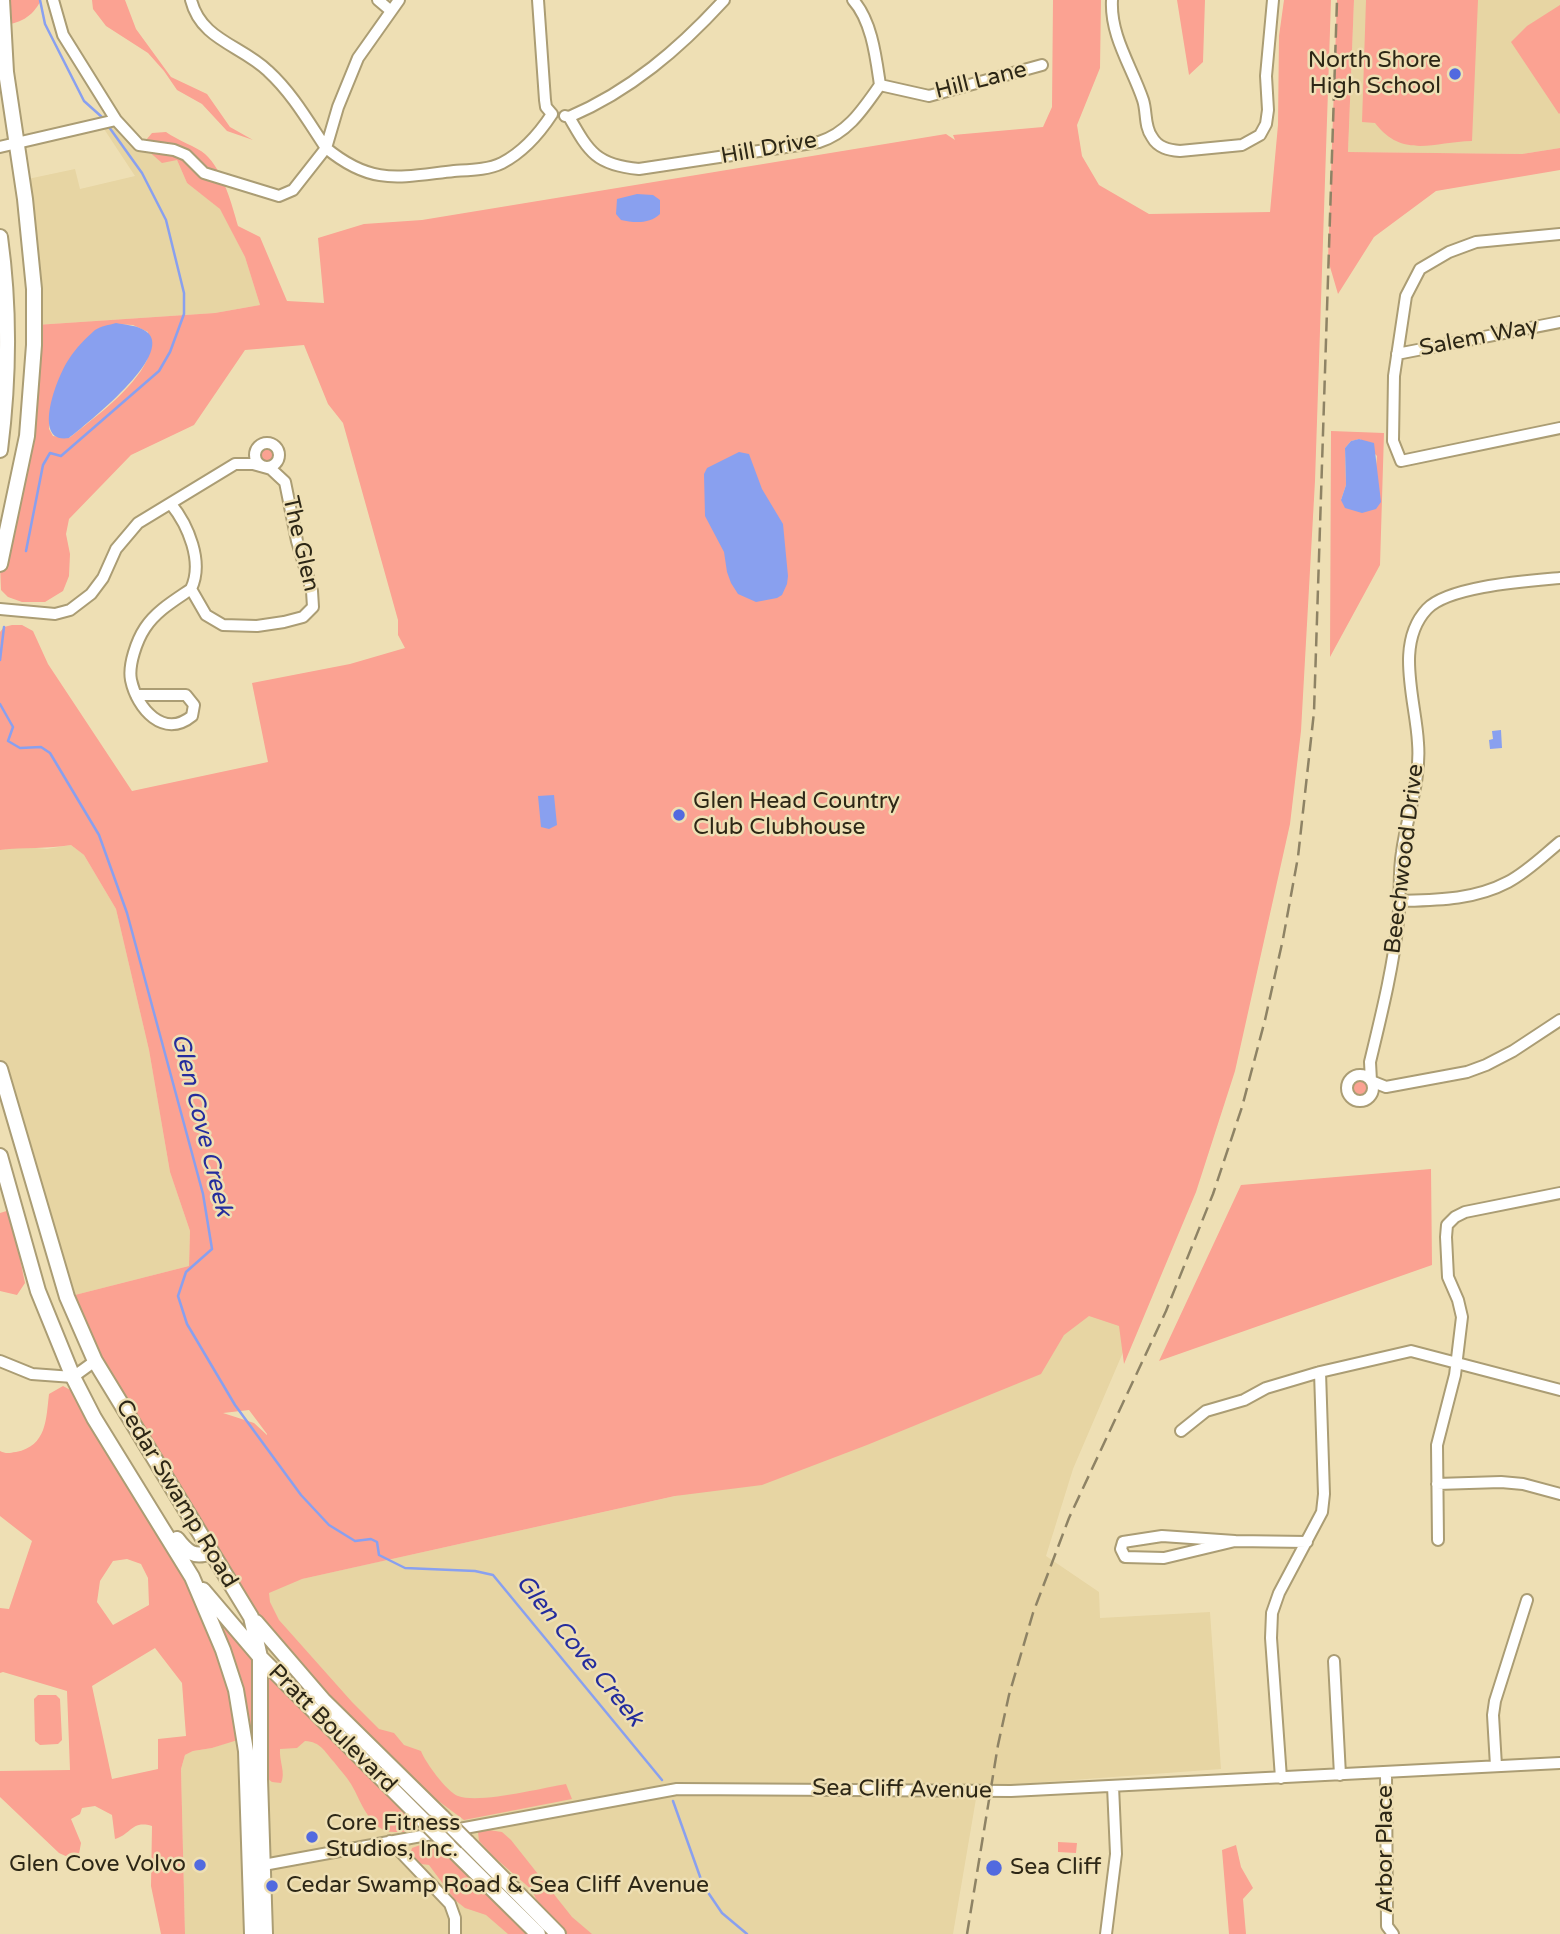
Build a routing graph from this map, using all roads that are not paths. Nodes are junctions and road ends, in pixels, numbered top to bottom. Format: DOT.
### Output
graph roads {
  1 [pos="2,0"];
  2 [pos="53,0"];
  3 [pos="191,0"];
  4 [pos="378,0"];
  5 [pos="400,0"];
  6 [pos="538,0"];
  7 [pos="724,0"];
  8 [pos="853,0"];
  9 [pos="1112,0"];
  10 [pos="1273,0"];
  11 [pos="391,11"];
  12 [pos="1041,65"];
  13 [pos="880,85"];
  14 [pos="552,114"];
  15 [pos="569,117"];
  16 [pos="114,120"];
  17 [pos="16,143"];
  18 [pos="0,147"];
  19 [pos="326,148"];
  20 [pos="1560,234"];
  21 [pos="0,237"];
  22 [pos="1560,322"];
  23 [pos="1397,354"];
  24 [pos="1560,428"];
  25 [pos="0,450"];
  26 [pos="171,503"];
  27 [pos="0,564"];
  28 [pos="1560,578"];
  29 [pos="191,589"];
  30 [pos="0,609"];
  31 [pos="136,695"];
  32 [pos="1560,842"];
  33 [pos="1400,901"];
  34 [pos="1560,1020"];
  35 [pos="0,1069"];
  36 [pos="2,1087"];
  37 [pos="0,1156"];
  38 [pos="1560,1193"];
  39 [pos="0,1361"];
  40 [pos="95,1361"];
  41 [pos="1455,1362"];
  42 [pos="1320,1372"];
  43 [pos="73,1377"];
  44 [pos="1560,1390"];
  45 [pos="1181,1431"];
  46 [pos="125,1471"];
  47 [pos="1437,1484"];
  48 [pos="1560,1494"];
  49 [pos="1438,1540"];
  50 [pos="1235,1541"];
  51 [pos="1307,1542"];
  52 [pos="210,1552"];
  53 [pos="192,1577"];
  54 [pos="1527,1600"];
  55 [pos="251,1617"];
  56 [pos="260,1657"];
  57 [pos="1334,1661"];
  58 [pos="1560,1763"];
  59 [pos="1496,1766"];
  60 [pos="1386,1773"];
  61 [pos="1339,1775"];
  62 [pos="1281,1778"];
  63 [pos="1112,1786"];
  64 [pos="390,1841"];
  65 [pos="258,1862"];
  66 [pos="1387,1931"];
  67 [pos="252,1934"];
  68 [pos="265,1934"];
  69 [pos="455,1934"];
  70 [pos="538,1934"];
  71 [pos="558,1934"];
  72 [pos="1105,1934"];
  1 -- 17 [label="main road"];
  2 -- 16 [label="street"];
  3 -- 19 [label="street"];
  4 -- 11 [label="street"];
  5 -- 11 [label="street"];
  6 -- 14 [label="street"];
  7 -- 15 [label="street"];
  8 -- 13 [label="street"];
  9 -- 10 [label="street"];
  11 -- 19 [label="street"];
  12 -- 13 [label="street, Hill Lane"];
  13 -- 15 [label="street, Hill Drive"];
  14 -- 15 [label="street"];
  14 -- 19 [label="street"];
  16 -- 17 [label="street"];
  16 -- 19 [label="street"];
  17 -- 18 [label="street"];
  17 -- 27 [label="main road"];
  20 -- 23 [label="street"];
  21 -- 25 [label="main road"];
  22 -- 23 [label="street, Salem Way"];
  23 -- 24 [label="street"];
  26 -- 29 [label="street"];
  26 -- 29 [label="street, The Glen"];
  26 -- 30 [label="street, The Glen"];
  28 -- 33 [label="street, Beechwood Drive"];
  29 -- 31 [label="street"];
  31 -- 31 [label="street"];
  32 -- 33 [label="street"];
  33 -- 34 [label="street, Beechwood Drive"];
  35 -- 36 [label="main road, Cedar Swamp Road"];
  36 -- 40 [label="main road, Cedar Swamp Road"];
  37 -- 43 [label="main road, Cedar Swamp Road"];
  38 -- 41 [label="street"];
  39 -- 43 [label="street"];
  40 -- 43 [label="street"];
  40 -- 52 [label="main road, Cedar Swamp Road"];
  41 -- 42 [label="street"];
  41 -- 44 [label="street"];
  41 -- 47 [label="street"];
  42 -- 45 [label="street"];
  42 -- 51 [label="street"];
  43 -- 46 [label="main road, Cedar Swamp Road"];
  46 -- 52 [label="main road"];
  46 -- 53 [label="main road, Cedar Swamp Road"];
  47 -- 48 [label="street"];
  47 -- 49 [label="street"];
  50 -- 50 [label="street"];
  50 -- 51 [label="street"];
  51 -- 62 [label="street"];
  52 -- 55 [label="main road, Cedar Swamp Road"];
  53 -- 56 [label="main road, Pratt Boulevard"];
  53 -- 65 [label="main road, Cedar Swamp Road"];
  54 -- 59 [label="street"];
  55 -- 56 [label="main road, Cedar Swamp Road"];
  55 -- 71 [label="main road, Pratt Boulevard, bridge"];
  56 -- 65 [label="main road, Cedar Swamp Road"];
  56 -- 70 [label="main road, Pratt Boulevard, bridge"];
  57 -- 61 [label="street"];
  58 -- 59 [label="street, Sea Cliff Avenue"];
  59 -- 60 [label="street, Sea Cliff Avenue"];
  60 -- 61 [label="street, Sea Cliff Avenue"];
  60 -- 66 [label="street, Arbor Place"];
  61 -- 62 [label="street, Sea Cliff Avenue"];
  62 -- 63 [label="street, Sea Cliff Avenue"];
  63 -- 64 [label="street, Sea Cliff Avenue"];
  63 -- 72 [label="street"];
  64 -- 65 [label="street, Sea Cliff Avenue"];
  64 -- 69 [label="street"];
  65 -- 67 [label="main road, Cedar Swamp Road"];
  65 -- 68 [label="main road, Cedar Swamp Road"];
}
